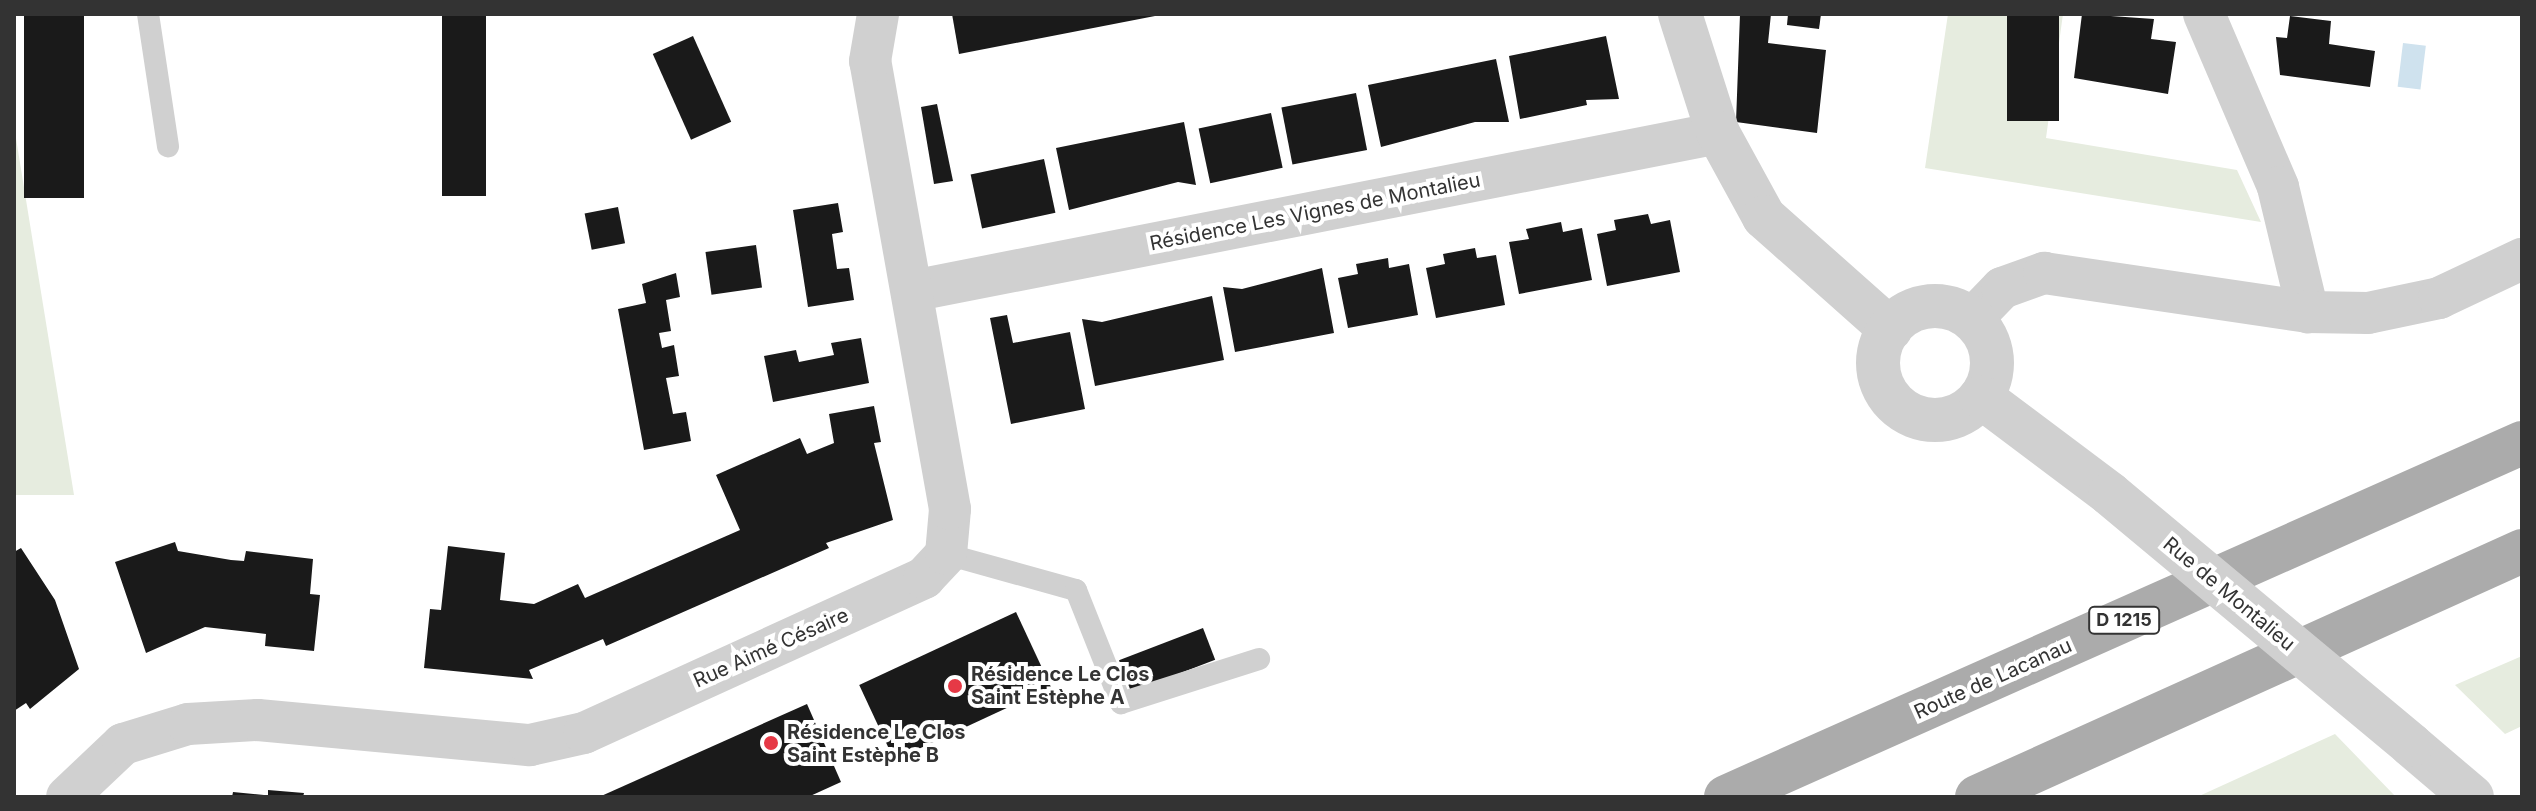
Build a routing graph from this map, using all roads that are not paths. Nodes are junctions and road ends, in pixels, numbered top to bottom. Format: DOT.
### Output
graph roads {
  1 [pos="148,14"];
  2 [pos="878,14"];
  3 [pos="1680,14"];
  4 [pos="2204,14"];
  5 [pos="1718,133"];
  6 [pos="168,146"];
  7 [pos="2522,259"];
  8 [pos="912,291"];
  9 [pos="2308,312"];
  10 [pos="1972,319"];
  11 [pos="1890,329"];
  12 [pos="1981,397"];
  13 [pos="2522,443"];
  14 [pos="2522,551"];
  15 [pos="946,554"];
  16 [pos="1259,659"];
  17 [pos="67,797"];
  18 [pos="1726,797"];
  19 [pos="1977,797"];
  20 [pos="2472,797"];
  1 -- 6 [label="lane"];
  2 -- 8 [label="street"];
  3 -- 5 [label="street"];
  4 -- 9 [label="street"];
  5 -- 8 [label="street, Résidence Les Vignes de Montalieu"];
  5 -- 11 [label="street"];
  7 -- 9 [label="street"];
  8 -- 15 [label="street"];
  9 -- 10 [label="street"];
  10 -- 11 [label="street"];
  10 -- 12 [label="street"];
  11 -- 12 [label="street"];
  12 -- 20 [label="street, Rue de Montalieu, bridge"];
  13 -- 18 [label="main road, Route de Lacanau / D 1215"];
  14 -- 19 [label="main road"];
  15 -- 16 [label="lane"];
  15 -- 17 [label="street, Rue Aimé Césaire"];
}
